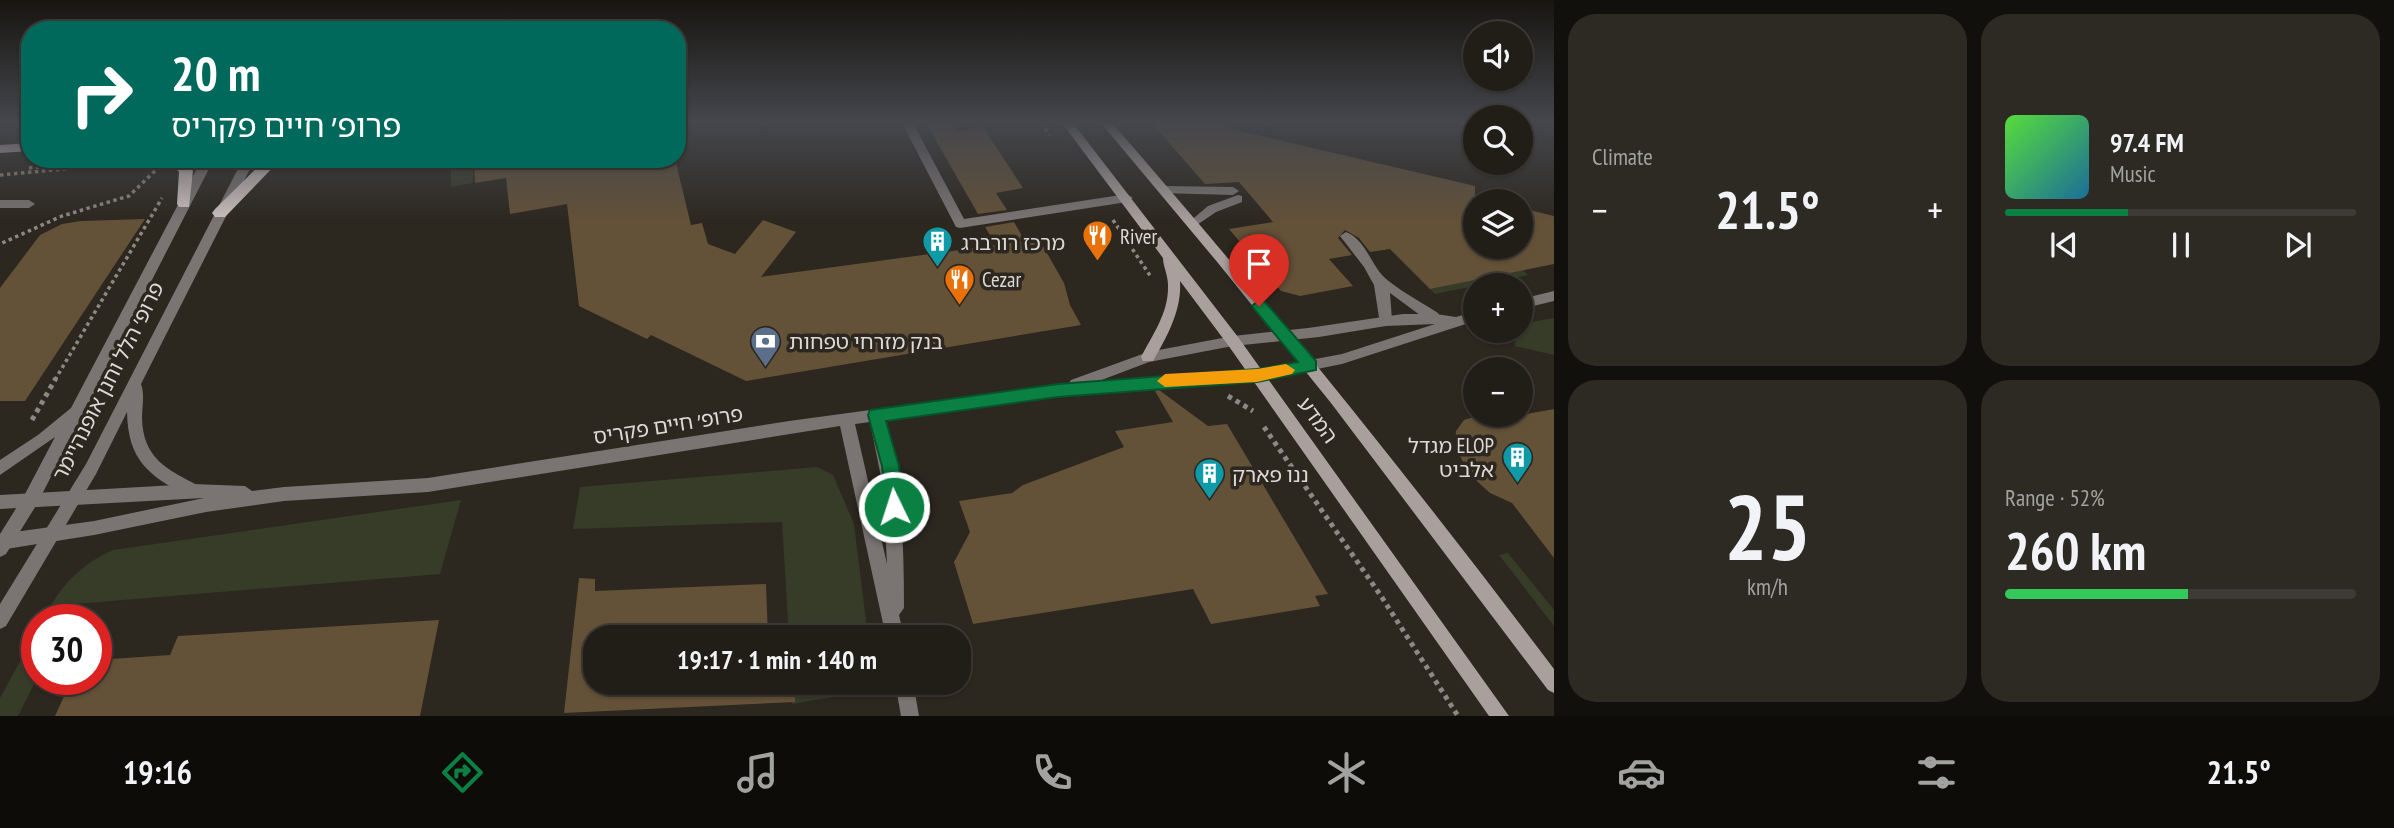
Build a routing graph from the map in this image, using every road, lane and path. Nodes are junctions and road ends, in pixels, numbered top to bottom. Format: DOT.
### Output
graph roads {
  1 [pos="925,156"];
  2 [pos="1094,156"];
  3 [pos="1135,156"];
  4 [pos="21,167"];
  5 [pos="83,168"];
  6 [pos="158,168"];
  7 [pos="183,168"];
  8 [pos="203,168"];
  9 [pos="244,168"];
  10 [pos="265,168"];
  11 [pos="0,169"];
  12 [pos="0,175"];
  13 [pos="168,189"];
  14 [pos="1165,190"];
  15 [pos="1127,198"];
  16 [pos="0,204"];
  17 [pos="29,204"];
  18 [pos="184,204"];
  19 [pos="220,213"];
  20 [pos="1194,223"];
  21 [pos="1154,234"];
  22 [pos="1346,236"];
  23 [pos="0,244"];
  24 [pos="1377,278"];
  25 [pos="1554,296"];
  26 [pos="1533,301"];
  27 [pos="1433,317"];
  28 [pos="1463,319"];
  29 [pos="1385,320"];
  30 [pos="1455,321"];
  31 [pos="1285,335"];
  32 [pos="1233,341"];
  33 [pos="1148,357"];
  34 [pos="1311,366"];
  35 [pos="1257,375"];
  36 [pos="136,380"];
  37 [pos="1058,390"];
  38 [pos="1233,401"];
  39 [pos="79,407"];
  40 [pos="876,415"];
  41 [pos="846,419"];
  42 [pos="25,430"];
  43 [pos="0,468"];
  44 [pos="193,491"];
  45 [pos="285,495"];
  46 [pos="74,496"];
  47 [pos="31,499"];
  48 [pos="0,502"];
  49 [pos="52,534"];
  50 [pos="2,545"];
  51 [pos="0,620"];
  52 [pos="893,625"];
  53 [pos="895,625"];
  54 [pos="1554,684"];
  55 [pos="906,695"];
  56 [pos="910,716"];
  57 [pos="1458,716"];
  58 [pos="1500,716"];
  1 -- 15 [label="street"];
  2 -- 15 [label="main road, המדע"];
  3 -- 14 [label="main road, המדע"];
  4 -- 11 [label="path"];
  5 -- 12 [label="path"];
  6 -- 23 [label="path"];
  7 -- 18 [label="main road"];
  8 -- 18 [label="street, פרופ׳ הלל וחנן אופנהיימר"];
  9 -- 19 [label="street, פרופ׳ הלל וחנן אופנהיימר"];
  10 -- 19 [label="main road"];
  13 -- 42 [label="path"];
  14 -- 20 [label="main road, המדע"];
  14 -- 20 [label="street"];
  15 -- 21 [label="main road, המדע"];
  16 -- 17 [label="street"];
  18 -- 39 [label="street, פרופ׳ הלל וחנן אופנהיימר"];
  19 -- 36 [label="street, פרופ׳ הלל וחנן אופנהיימר"];
  20 -- 31 [label="main road, המדע"];
  21 -- 32 [label="main road, המדע"];
  21 -- 33 [label="main road"];
  22 -- 24 [label="street"];
  24 -- 27 [label="street"];
  24 -- 29 [label="street"];
  25 -- 26 [label="street"];
  27 -- 29 [label="street, פרופ׳ חיים פקריס"];
  27 -- 30 [label="street"];
  28 -- 30 [label="street, פרופ׳ חיים פקריס"];
  29 -- 31 [label="street, פרופ׳ חיים פקריס"];
  30 -- 34 [label="street, פרופ׳ חיים פקריס"];
  31 -- 32 [label="street, פרופ׳ חיים פקריס"];
  31 -- 34 [label="main road, המדע"];
  32 -- 33 [label="street, פרופ׳ חיים פקריס"];
  32 -- 35 [label="main road, המדע"];
  33 -- 37 [label="street, פרופ׳ חיים פקריס"];
  34 -- 35 [label="street, פרופ׳ חיים פקריס"];
  34 -- 54 [label="main road, המדע"];
  35 -- 37 [label="street, פרופ׳ חיים פקריס"];
  35 -- 58 [label="main road, המדע"];
  36 -- 44 [label="street"];
  36 -- 46 [label="street, פרופ׳ הלל וחנן אופנהיימר"];
  37 -- 40 [label="street, פרופ׳ חיים פקריס"];
  38 -- 57 [label="path"];
  39 -- 43 [label="street"];
  39 -- 47 [label="street, פרופ׳ הלל וחנן אופנהיימר"];
  40 -- 41 [label="street, פרופ׳ חיים פקריס"];
  40 -- 53 [label="street"];
  41 -- 45 [label="street, פרופ׳ חיים פקריס"];
  41 -- 52 [label="street"];
  44 -- 45 [label="street, פרופ׳ חיים פקריס"];
  44 -- 46 [label="street, פרופ׳ חיים פקריס"];
  45 -- 49 [label="street, פרופ׳ חיים פקריס"];
  46 -- 47 [label="street, פרופ׳ חיים פקריס"];
  46 -- 49 [label="street, פרופ׳ הלל וחנן אופנהיימר"];
  47 -- 48 [label="street, פרופ׳ חיים פקריס"];
  47 -- 50 [label="street, פרופ׳ הלל וחנן אופנהיימר"];
  49 -- 50 [label="street, פרופ׳ חיים פקריס"];
  49 -- 51 [label="street, פרופ׳ הלל וחנן אופנהיימר"];
  55 -- 56 [label="street"];
}
